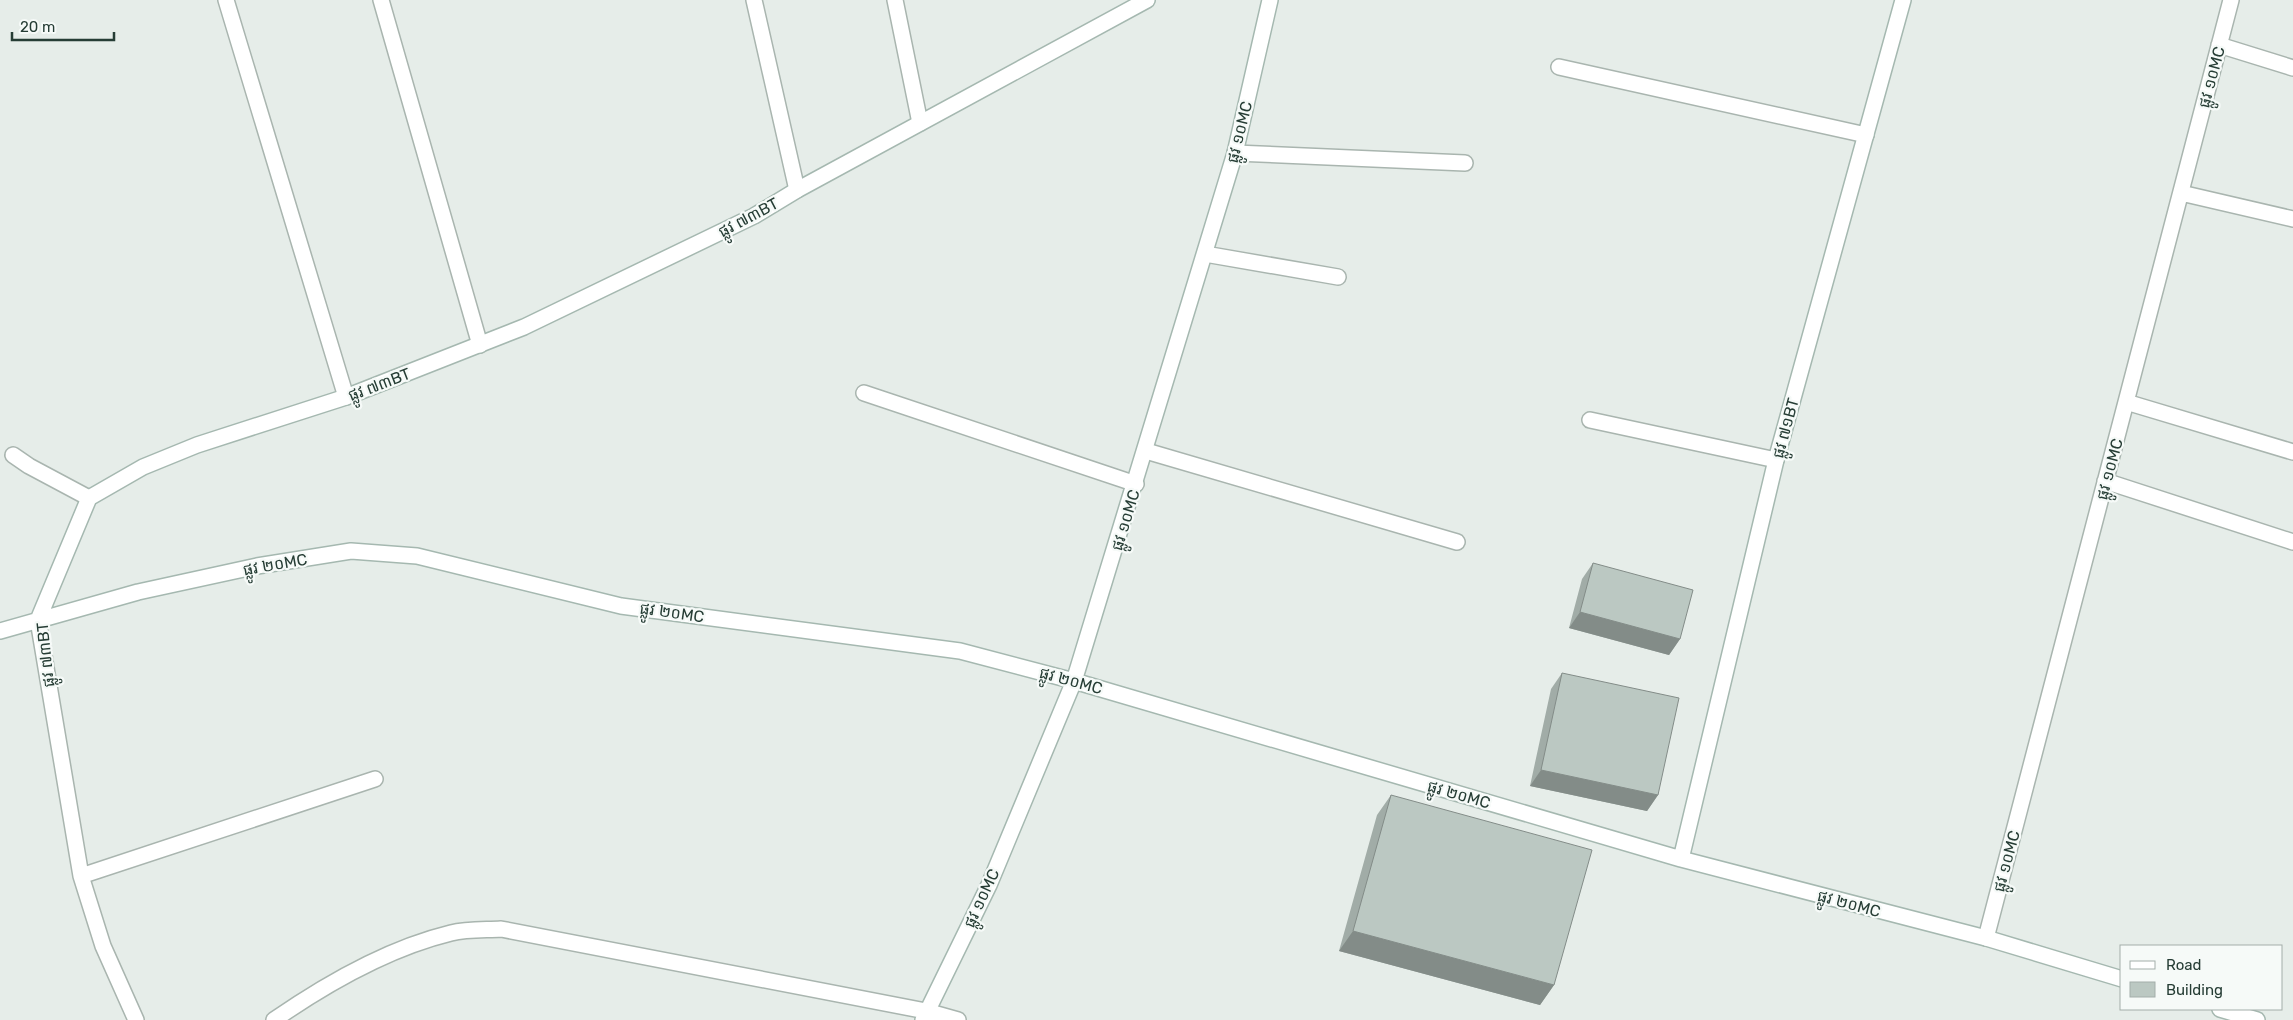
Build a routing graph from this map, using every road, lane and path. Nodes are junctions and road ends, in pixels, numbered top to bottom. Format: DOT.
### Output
graph roads {
  1 [pos="226,0"];
  2 [pos="381,0"];
  3 [pos="754,0"];
  4 [pos="894,0"];
  5 [pos="1147,0"];
  6 [pos="1270,0"];
  7 [pos="1903,0"];
  8 [pos="2231,0"];
  9 [pos="2220,45"];
  10 [pos="1559,66"];
  11 [pos="2293,68"];
  12 [pos="920,123"];
  13 [pos="1866,135"];
  14 [pos="1235,153"];
  15 [pos="1465,163"];
  16 [pos="797,190"];
  17 [pos="2181,193"];
  18 [pos="2293,219"];
  19 [pos="1205,254"];
  20 [pos="1338,277"];
  21 [pos="480,345"];
  22 [pos="864,393"];
  23 [pos="346,397"];
  24 [pos="2126,402"];
  25 [pos="1590,420"];
  26 [pos="1146,451"];
  27 [pos="2293,452"];
  28 [pos="13,455"];
  29 [pos="1776,460"];
  30 [pos="2105,481"];
  31 [pos="1136,484"];
  32 [pos="89,498"];
  33 [pos="1457,542"];
  34 [pos="2293,542"];
  35 [pos="38,620"];
  36 [pos="0,631"];
  37 [pos="1074,681"];
  38 [pos="375,779"];
  39 [pos="1681,859"];
  40 [pos="81,876"];
  41 [pos="1986,938"];
  42 [pos="2120,978"];
  43 [pos="2223,1010"];
  44 [pos="924,1016"];
  45 [pos="136,1020"];
  46 [pos="274,1020"];
  47 [pos="958,1020"];
  48 [pos="2257,1020"];
  1 -- 23 [label="street"];
  2 -- 21 [label="street"];
  3 -- 16 [label="street"];
  4 -- 12 [label="street"];
  5 -- 12 [label="street, ផ្លូវ ៧៣BT"];
  6 -- 14 [label="street, ផ្លូវ ១០MC"];
  7 -- 13 [label="street, ផ្លូវ ៧១BT"];
  8 -- 9 [label="street, ផ្លូវ ១០MC"];
  9 -- 11 [label="street"];
  9 -- 17 [label="street, ផ្លូវ ១០MC"];
  10 -- 13 [label="street"];
  12 -- 16 [label="street, ផ្លូវ ៧៣BT"];
  13 -- 29 [label="street, ផ្លូវ ៧១BT"];
  14 -- 15 [label="street"];
  14 -- 19 [label="street, ផ្លូវ ១០MC"];
  16 -- 21 [label="street, ផ្លូវ ៧៣BT"];
  17 -- 18 [label="street"];
  17 -- 24 [label="street, ផ្លូវ ១០MC"];
  19 -- 20 [label="street"];
  19 -- 26 [label="street, ផ្លូវ ១០MC"];
  21 -- 23 [label="street, ផ្លូវ ៧៣BT"];
  22 -- 31 [label="street"];
  23 -- 32 [label="street, ផ្លូវ ៧៣BT"];
  24 -- 27 [label="street"];
  24 -- 30 [label="street, ផ្លូវ ១០MC"];
  25 -- 29 [label="street"];
  26 -- 31 [label="street, ផ្លូវ ១០MC"];
  26 -- 33 [label="street"];
  28 -- 32 [label="street"];
  29 -- 39 [label="street, ផ្លូវ ៧១BT"];
  30 -- 34 [label="street"];
  30 -- 41 [label="street, ផ្លូវ ១០MC"];
  31 -- 37 [label="street, ផ្លូវ ១០MC"];
  32 -- 35 [label="street, ផ្លូវ ៧៣BT"];
  35 -- 36 [label="street, ផ្លូវ ២០MC"];
  35 -- 37 [label="street, ផ្លូវ ២០MC"];
  35 -- 40 [label="street, ផ្លូវ ៧៣BT"];
  37 -- 39 [label="street, ផ្លូវ ២០MC"];
  37 -- 44 [label="street, ផ្លូវ ១០MC"];
  38 -- 40 [label="street"];
  39 -- 41 [label="street, ផ្លូវ ២០MC"];
  40 -- 45 [label="street, ផ្លូវ ៧៣BT"];
  41 -- 42 [label="street, ផ្លូវ ២០MC"];
  43 -- 48 [label="street"];
  44 -- 46 [label="street"];
  44 -- 47 [label="street"];
}
